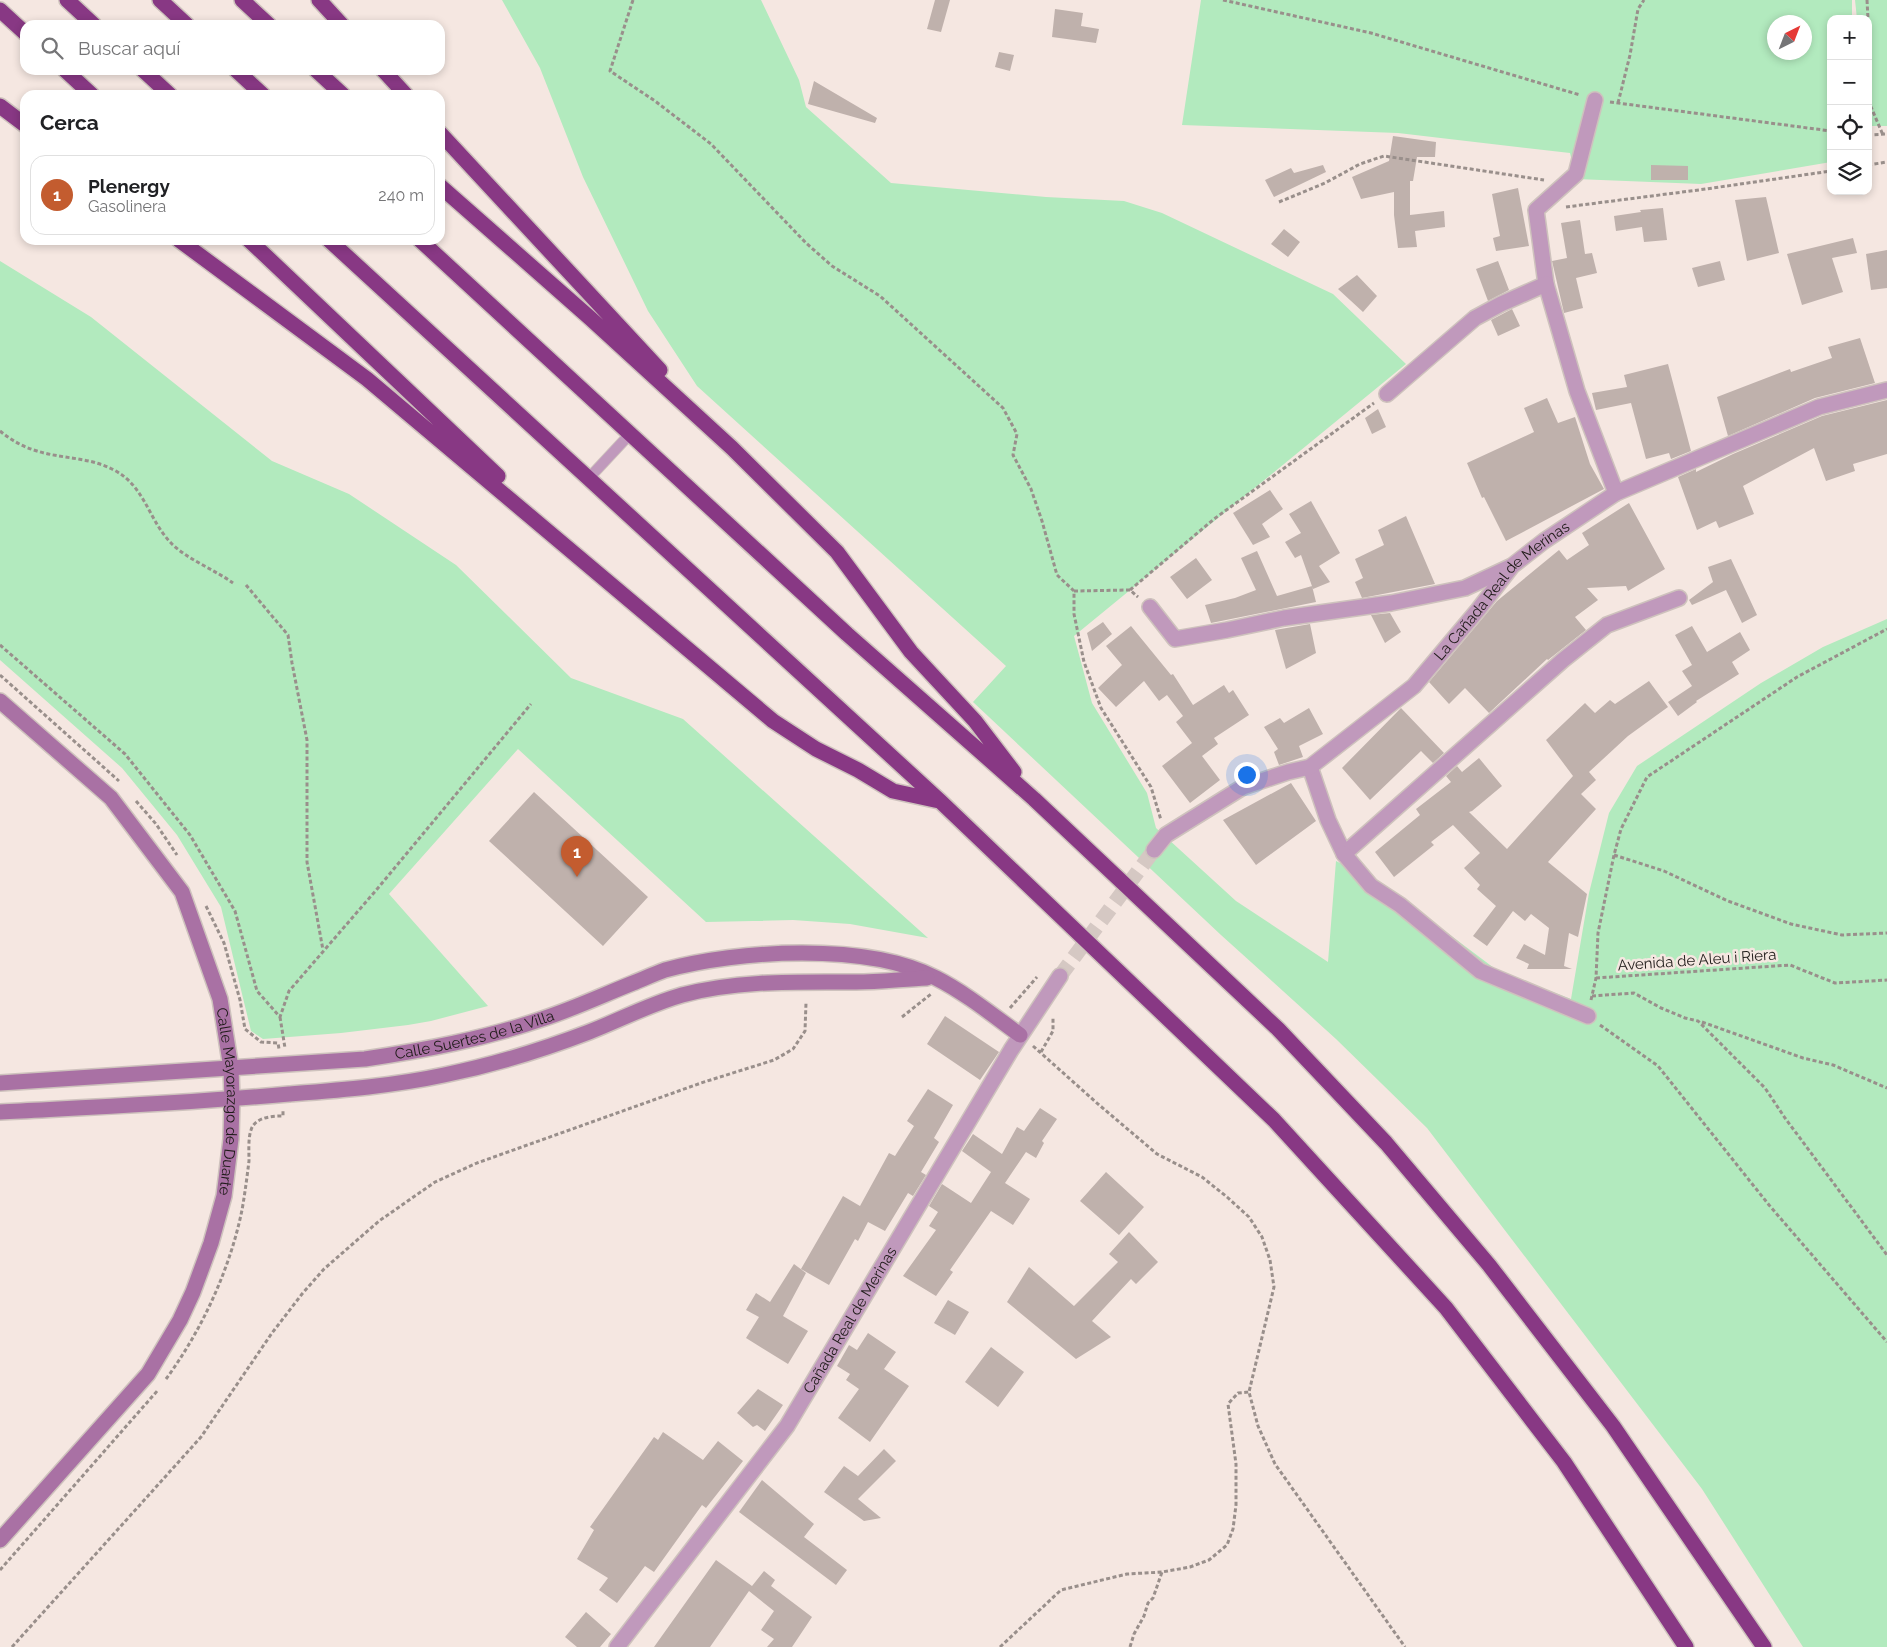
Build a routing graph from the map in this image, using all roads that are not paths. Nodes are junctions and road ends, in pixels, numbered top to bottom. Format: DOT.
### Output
graph roads {
  1 [pos="66,0"];
  2 [pos="160,0"];
  3 [pos="242,0"];
  4 [pos="319,0"];
  5 [pos="0,10"];
  6 [pos="88,20"];
  7 [pos="182,20"];
  8 [pos="264,20"];
  9 [pos="337,20"];
  10 [pos="20,29"];
  11 [pos="70,75"];
  12 [pos="148,75"];
  13 [pos="241,75"];
  14 [pos="321,75"];
  15 [pos="388,75"];
  16 [pos="86,90"];
  17 [pos="165,90"];
  18 [pos="258,90"];
  19 [pos="338,90"];
  20 [pos="401,90"];
  21 [pos="1595,100"];
  22 [pos="0,106"];
  23 [pos="20,121"];
  24 [pos="445,137"];
  25 [pos="445,190"];
  26 [pos="185,245"];
  27 [pos="253,245"];
  28 [pos="334,245"];
  29 [pos="425,245"];
  30 [pos="1546,284"];
  31 [pos="1887,390"];
  32 [pos="1387,394"];
  33 [pos="630,434"];
  34 [pos="732,448"];
  35 [pos="589,478"];
  36 [pos="1616,493"];
  37 [pos="1512,566"];
  38 [pos="1679,598"];
  39 [pos="1150,607"];
  40 [pos="645,612"];
  41 [pos="0,700"];
  42 [pos="1310,767"];
  43 [pos="1034,799"];
  44 [pos="940,801"];
  45 [pos="1154,850"];
  46 [pos="1344,854"];
  47 [pos="1060,976"];
  48 [pos="935,978"];
  49 [pos="1588,1016"];
  50 [pos="1020,1035"];
  51 [pos="231,1068"];
  52 [pos="0,1082"];
  53 [pos="232,1100"];
  54 [pos="0,1112"];
  55 [pos="0,1540"];
  56 [pos="617,1647"];
  57 [pos="1686,1647"];
  58 [pos="1764,1647"];
  1 -- 6 [label="highway"];
  2 -- 7 [label="highway"];
  3 -- 8 [label="highway"];
  4 -- 9 [label="highway"];
  5 -- 10 [label="highway"];
  11 -- 16 [label="highway"];
  12 -- 17 [label="highway"];
  13 -- 18 [label="highway"];
  14 -- 19 [label="highway"];
  15 -- 20 [label="highway"];
  21 -- 30 [label="street"];
  22 -- 23 [label="highway"];
  24 -- 34 [label="highway"];
  25 -- 34 [label="highway"];
  26 -- 40 [label="highway"];
  27 -- 40 [label="highway"];
  28 -- 35 [label="highway"];
  29 -- 33 [label="highway"];
  30 -- 32 [label="street"];
  30 -- 36 [label="street"];
  31 -- 36 [label="street, La Cañada Real de Merinas"];
  33 -- 35 [label="lane"];
  33 -- 43 [label="highway"];
  34 -- 43 [label="highway"];
  35 -- 44 [label="highway"];
  36 -- 37 [label="street, La Cañada Real de Merinas"];
  37 -- 39 [label="street"];
  37 -- 42 [label="street, La Cañada Real de Merinas"];
  38 -- 46 [label="street"];
  40 -- 44 [label="highway"];
  41 -- 51 [label="main road, Calle Mayorazgo de Duarte"];
  42 -- 45 [label="street, La Cañada Real de Merinas"];
  42 -- 46 [label="street"];
  43 -- 58 [label="highway"];
  44 -- 57 [label="highway"];
  46 -- 49 [label="street"];
  47 -- 50 [label="street, Cañada Real de Merinas"];
  48 -- 50 [label="main road, Calle Suertes de la Villa"];
  48 -- 51 [label="main road, Calle Suertes de la Villa"];
  48 -- 53 [label="main road, Calle Suertes de la Villa"];
  50 -- 56 [label="street, Cañada Real de Merinas"];
  51 -- 52 [label="main road, Calle Suertes de la Villa"];
  51 -- 53 [label="main road, Calle Mayorazgo de Duarte"];
  53 -- 54 [label="main road, Calle Suertes de la Villa"];
  53 -- 55 [label="main road, Calle Mayorazgo de Duarte"];
}
